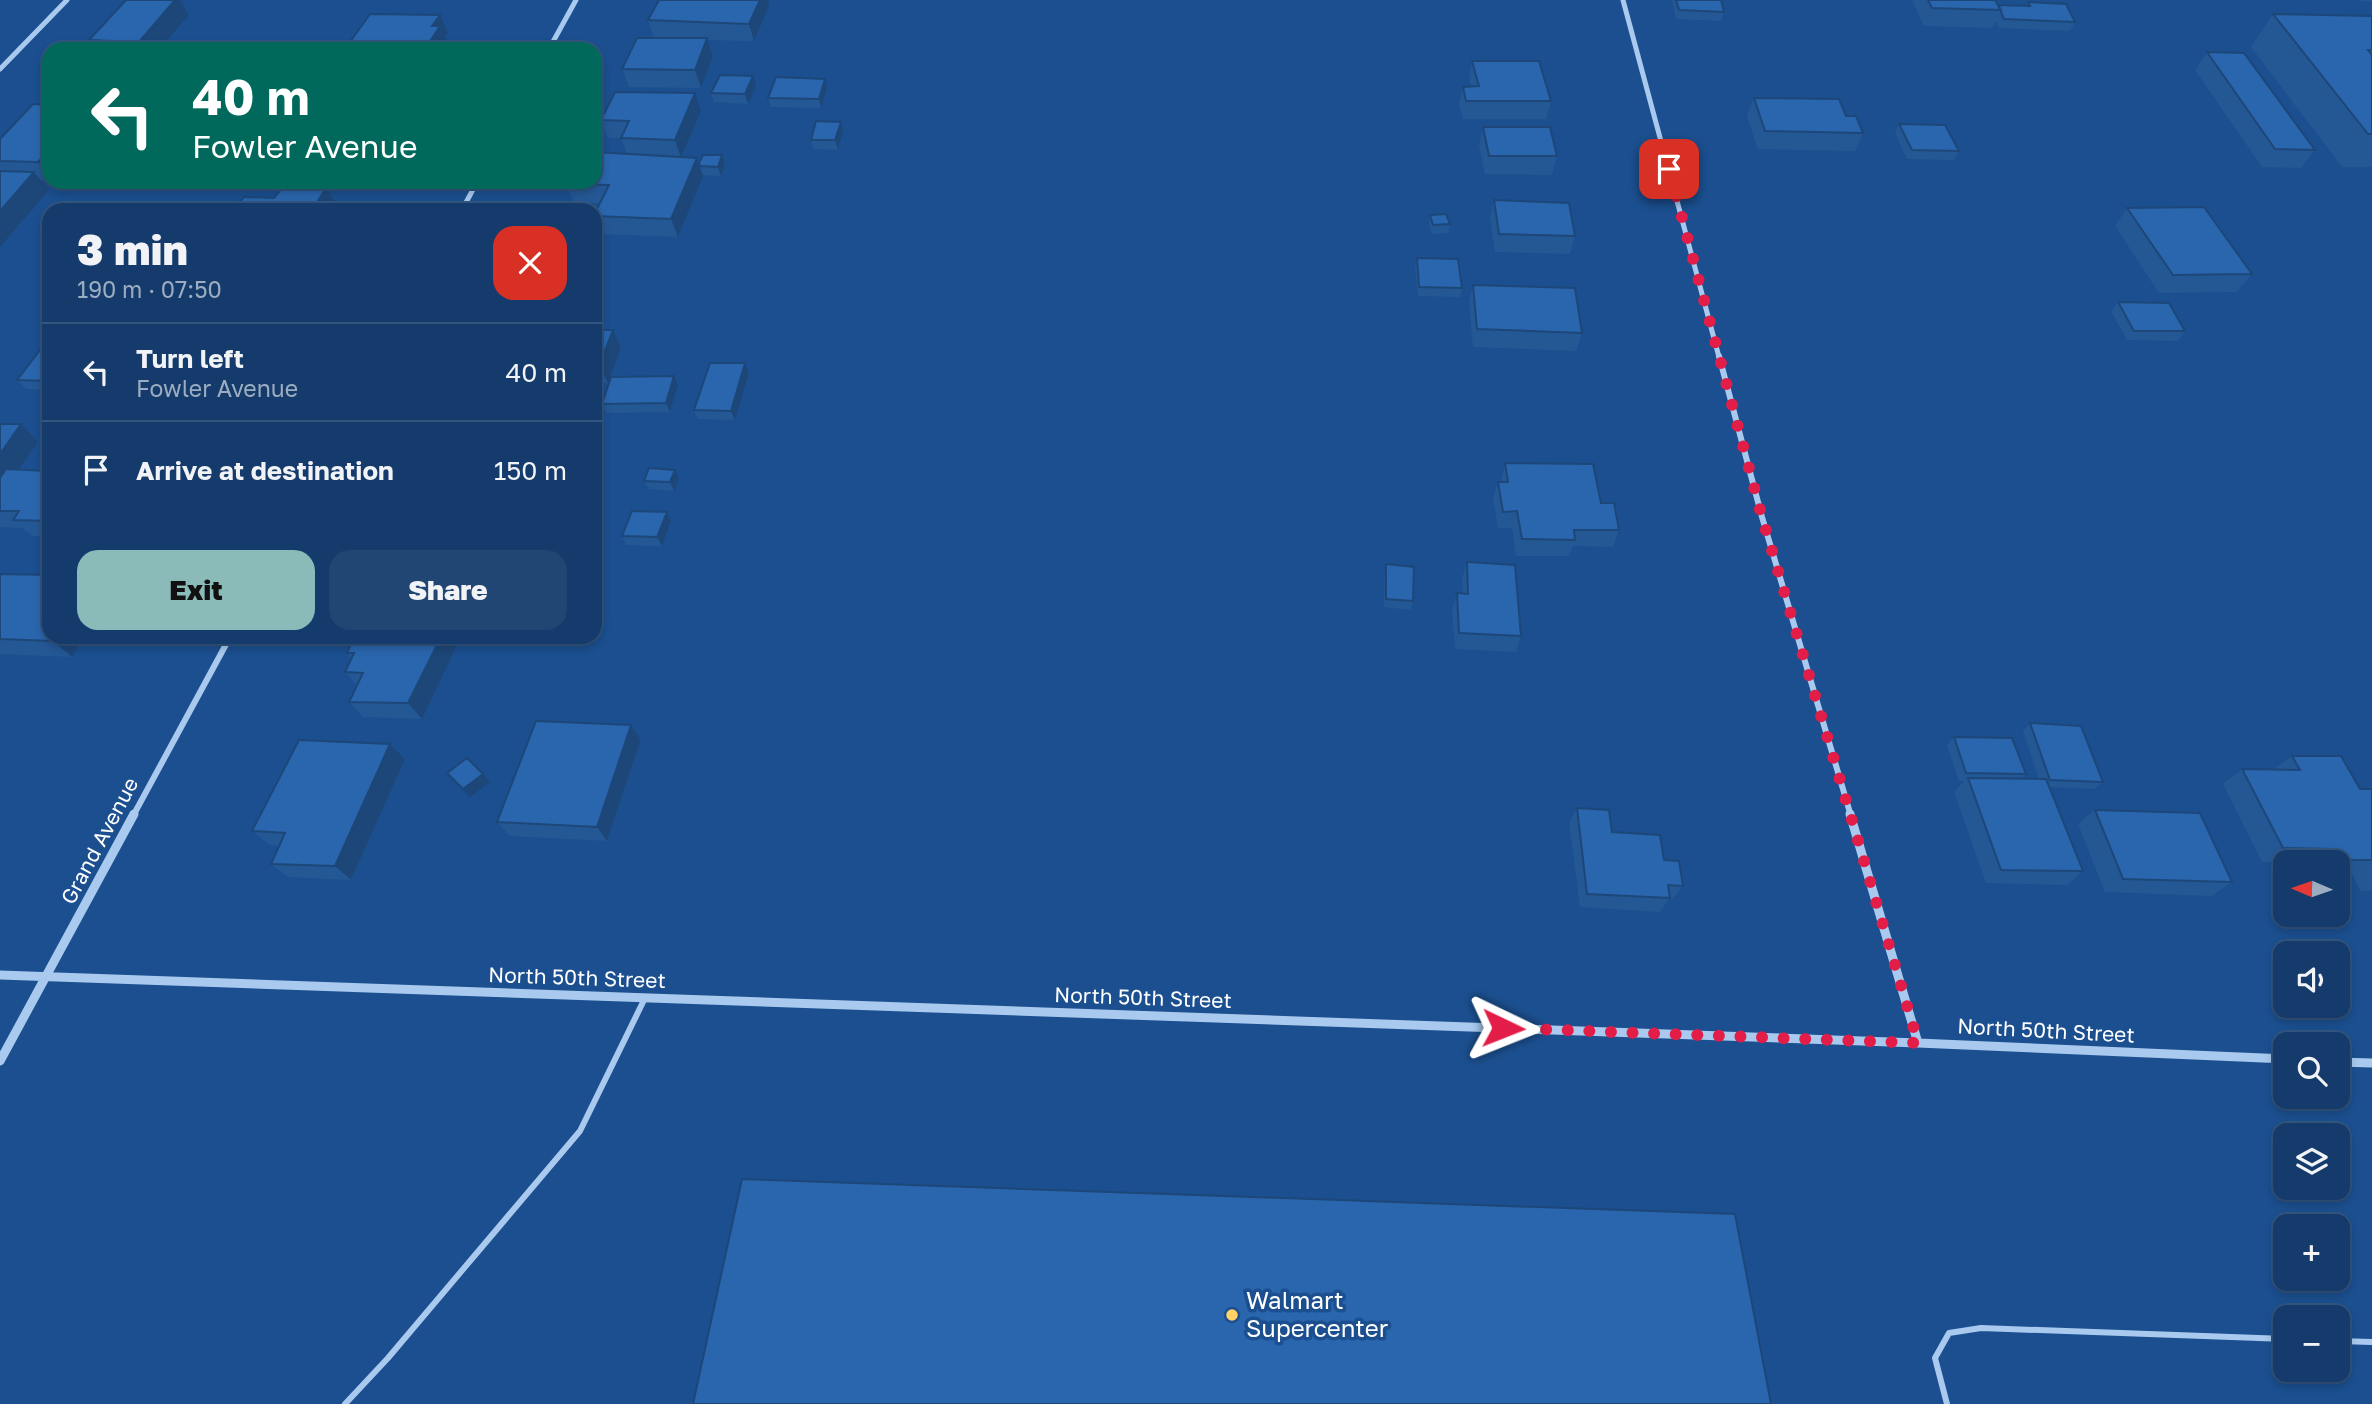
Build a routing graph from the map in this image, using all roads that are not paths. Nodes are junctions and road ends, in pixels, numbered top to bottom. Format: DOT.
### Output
graph roads {
  1 [pos="67,0"];
  2 [pos="576,0"];
  3 [pos="1623,0"];
  4 [pos="554,42"];
  5 [pos="0,69"];
  6 [pos="226,644"];
  7 [pos="0,975"];
  8 [pos="46,977"];
  9 [pos="645,998"];
  10 [pos="1918,1043"];
  11 [pos="2273,1058"];
  12 [pos="0,1061"];
  13 [pos="2350,1062"];
  14 [pos="2372,1063"];
  15 [pos="2273,1339"];
  16 [pos="2350,1341"];
  17 [pos="2372,1342"];
  18 [pos="345,1404"];
  19 [pos="1947,1404"];
  1 -- 5 [label="street"];
  2 -- 4 [label="street"];
  3 -- 10 [label="street"];
  6 -- 8 [label="street, Grand Avenue"];
  7 -- 8 [label="street, North 50th Street"];
  8 -- 9 [label="street, North 50th Street"];
  8 -- 12 [label="street, Grand Avenue"];
  9 -- 10 [label="street, North 50th Street"];
  9 -- 18 [label="lane"];
  10 -- 11 [label="street, North 50th Street"];
  13 -- 14 [label="street"];
  15 -- 19 [label="lane"];
  16 -- 17 [label="lane"];
}
